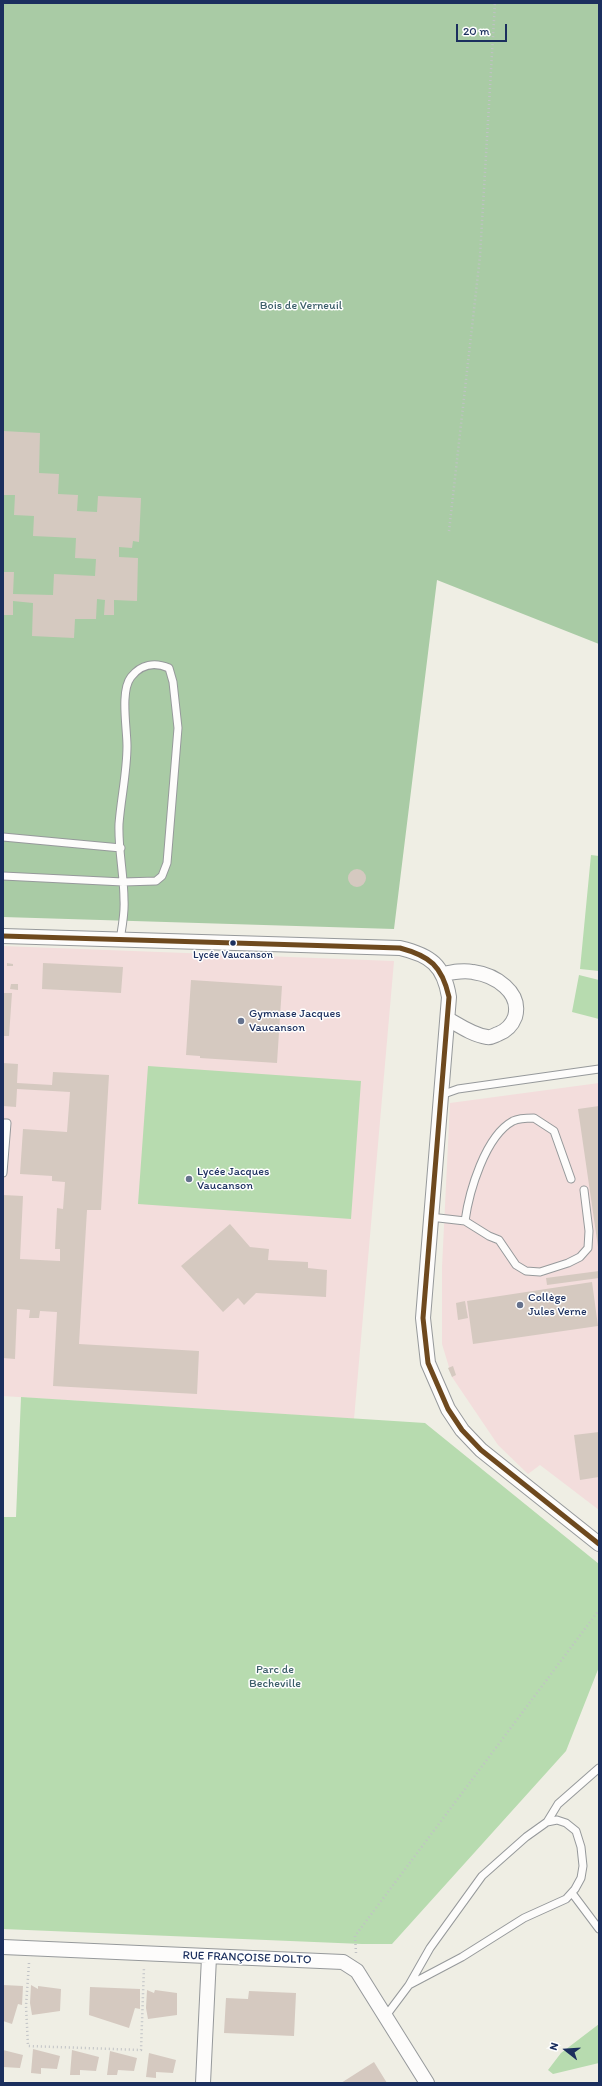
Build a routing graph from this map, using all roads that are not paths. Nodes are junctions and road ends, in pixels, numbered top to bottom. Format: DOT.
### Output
graph roads {
  1 [pos="3,837"];
  2 [pos="121,848"];
  3 [pos="3,876"];
  4 [pos="123,882"];
  5 [pos="3,936"];
  6 [pos="120,940"];
  7 [pos="443,974"];
  8 [pos="448,1019"];
  9 [pos="599,1069"];
  10 [pos="441,1095"];
  11 [pos="3,1123"];
  12 [pos="3,1173"];
  13 [pos="571,1179"];
  14 [pos="584,1190"];
  15 [pos="430,1217"];
  16 [pos="465,1221"];
  17 [pos="599,1544"];
  18 [pos="599,1768"];
  19 [pos="547,1822"];
  20 [pos="572,1893"];
  21 [pos="599,1930"];
  22 [pos="3,1947"];
  23 [pos="209,1956"];
  24 [pos="409,1985"];
  25 [pos="385,2017"];
  26 [pos="203,2083"];
  27 [pos="427,2083"];
  1 -- 2 [label="lane"];
  2 -- 4 [label="lane"];
  2 -- 4 [label="lane"];
  3 -- 4 [label="lane"];
  4 -- 6 [label="lane"];
  5 -- 6 [label="street"];
  6 -- 7 [label="street"];
  7 -- 8 [label="street"];
  7 -- 8 [label="street"];
  8 -- 10 [label="street"];
  9 -- 10 [label="lane"];
  10 -- 15 [label="street"];
  11 -- 12 [label="lane"];
  13 -- 16 [label="lane"];
  14 -- 16 [label="lane"];
  15 -- 16 [label="lane"];
  15 -- 17 [label="street"];
  18 -- 19 [label="lane"];
  19 -- 20 [label="lane"];
  19 -- 24 [label="lane"];
  20 -- 21 [label="lane"];
  20 -- 24 [label="lane"];
  22 -- 23 [label="street, RUE FRANÇOISE DOLTO"];
  23 -- 25 [label="street, RUE FRANÇOISE DOLTO"];
  23 -- 26 [label="street"];
  24 -- 25 [label="lane"];
  25 -- 27 [label="street, RUE FRANÇOISE DOLTO"];
}
